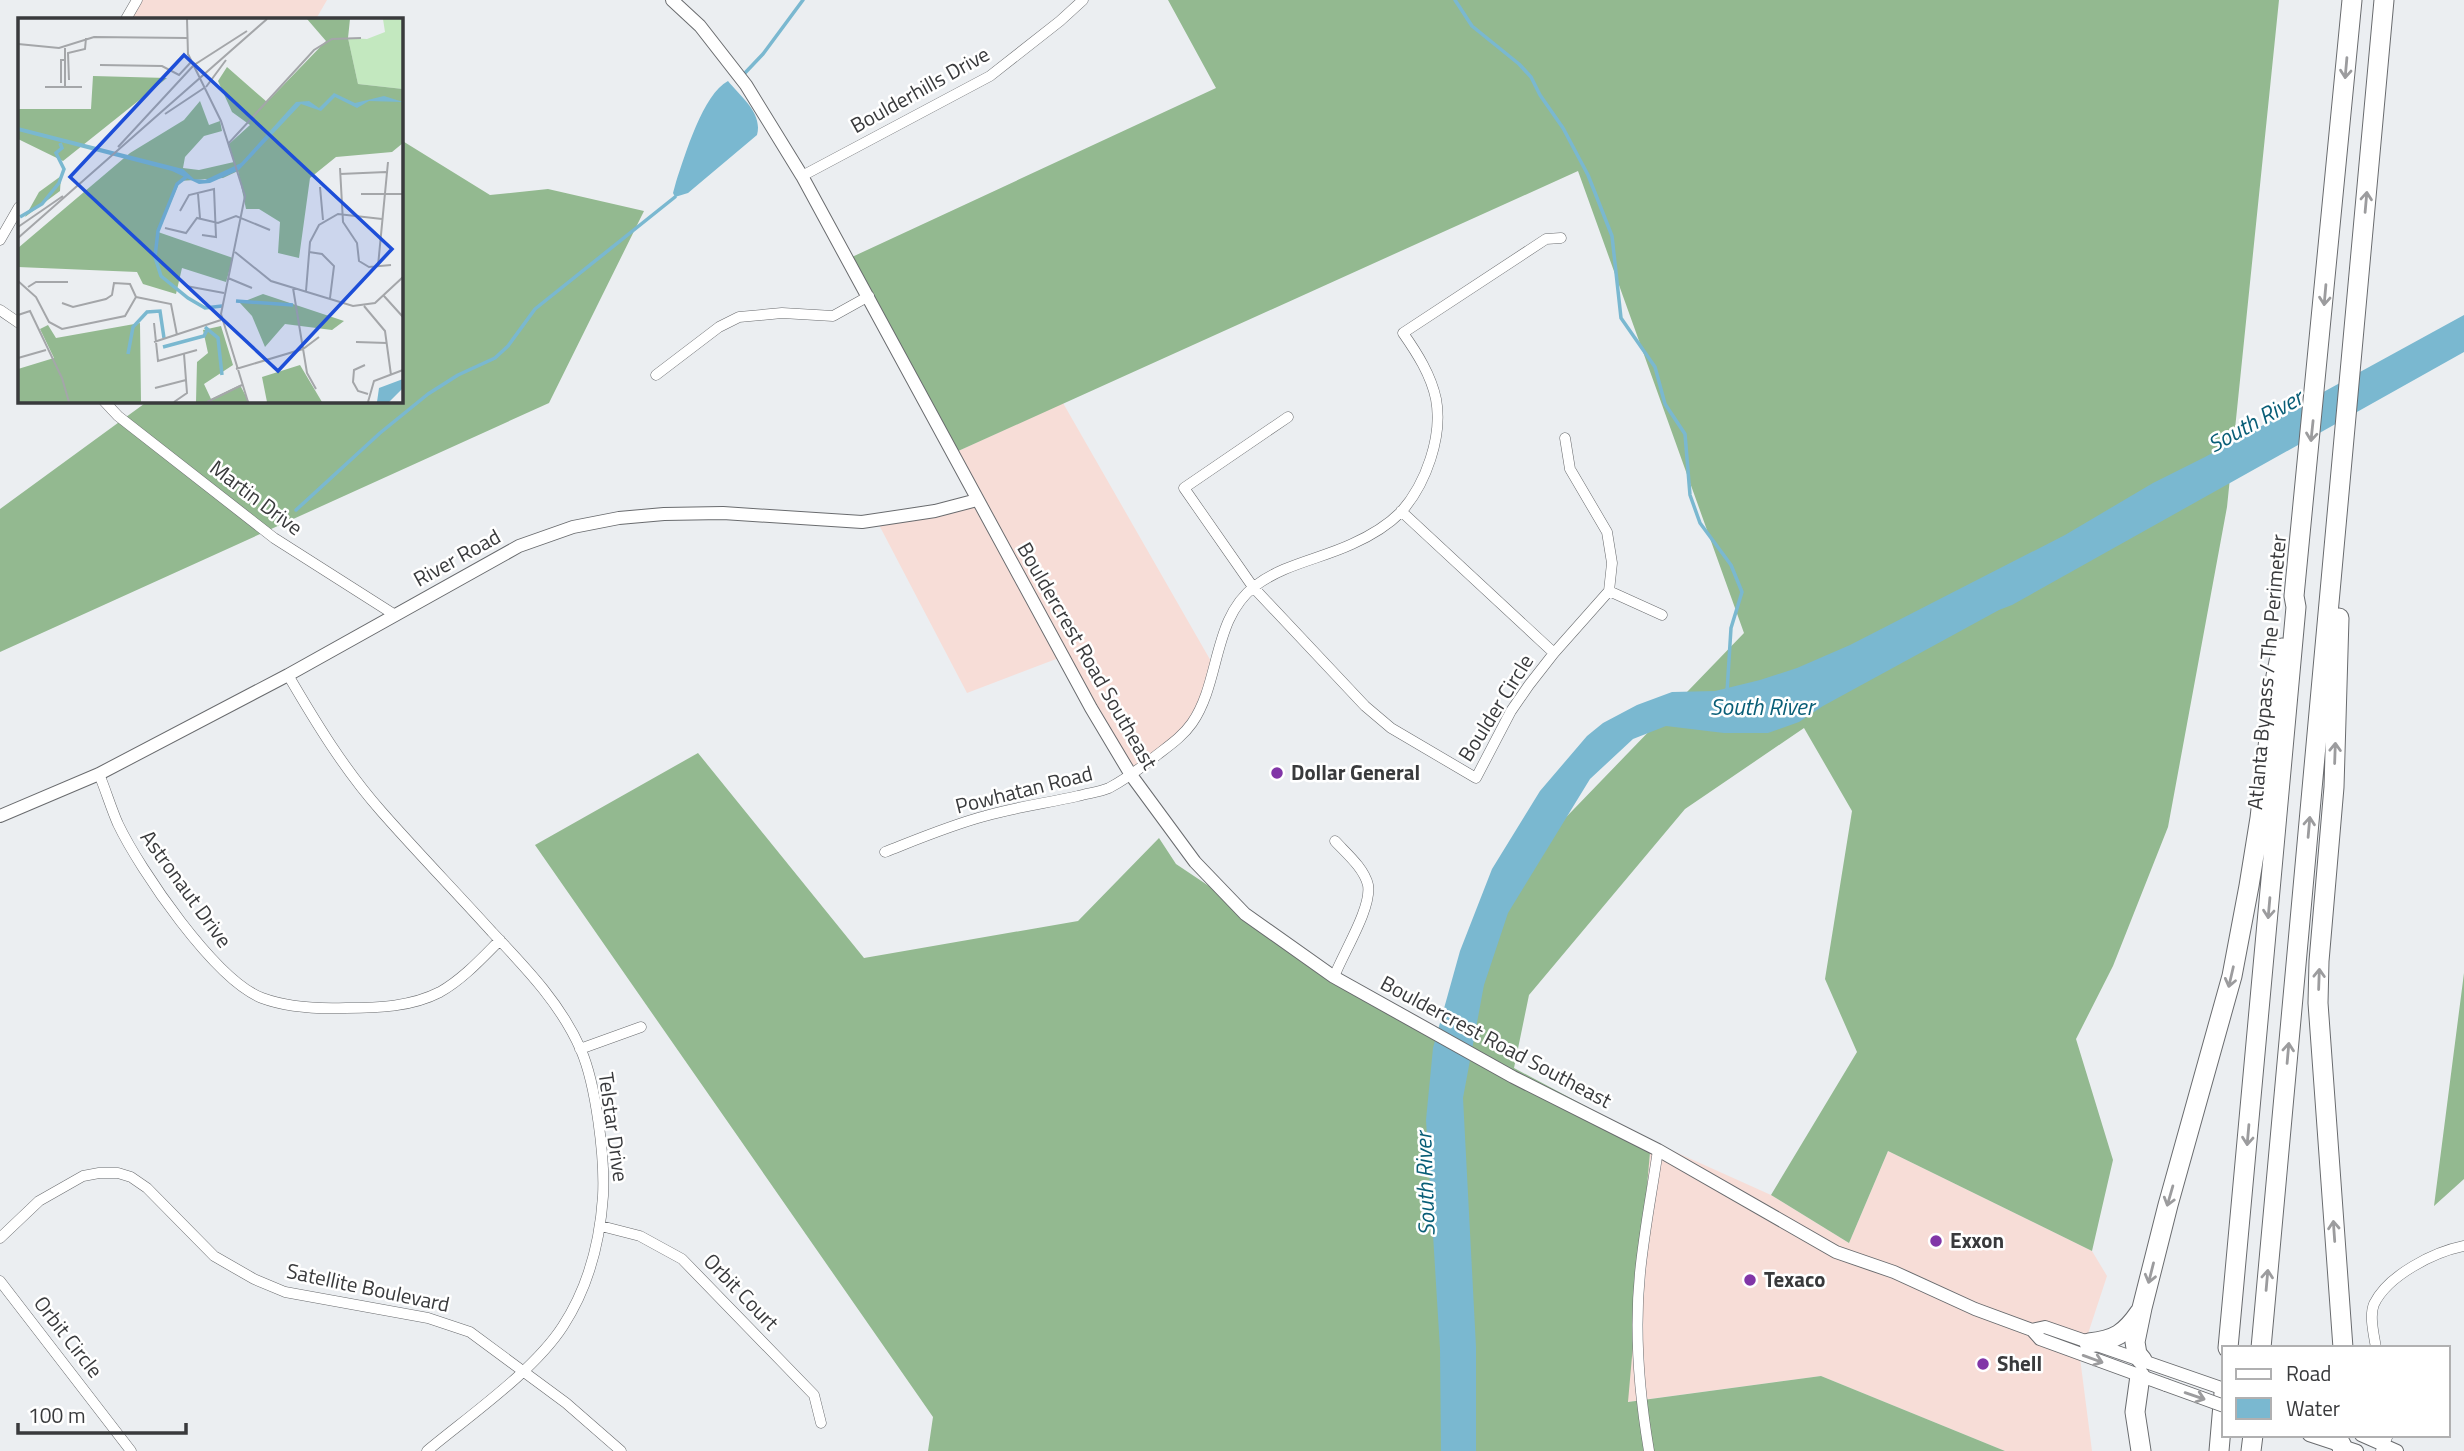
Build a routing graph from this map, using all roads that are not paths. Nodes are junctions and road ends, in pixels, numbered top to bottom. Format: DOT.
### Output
graph roads {
  1 [pos="137,0"];
  2 [pos="672,0"];
  3 [pos="1083,0"];
  4 [pos="2352,0"];
  5 [pos="2384,0"];
  6 [pos="127,18"];
  7 [pos="802,176"];
  8 [pos="18,209"];
  9 [pos="1561,238"];
  10 [pos="0,240"];
  11 [pos="869,296"];
  12 [pos="0,310"];
  13 [pos="18,322"];
  14 [pos="656,375"];
  15 [pos="105,402"];
  16 [pos="1288,417"];
  17 [pos="1565,439"];
  18 [pos="2344,442"];
  19 [pos="977,500"];
  20 [pos="1401,511"];
  21 [pos="1253,587"];
  22 [pos="1609,591"];
  23 [pos="2294,596"];
  24 [pos="395,615"];
  25 [pos="1662,615"];
  26 [pos="1554,653"];
  27 [pos="288,675"];
  28 [pos="99,774"];
  29 [pos="1131,775"];
  30 [pos="0,816"];
  31 [pos="1335,841"];
  32 [pos="886,852"];
  33 [pos="500,940"];
  34 [pos="1334,976"];
  35 [pos="641,1027"];
  36 [pos="580,1049"];
  37 [pos="1658,1150"];
  38 [pos="601,1226"];
  39 [pos="0,1238"];
  40 [pos="2464,1246"];
  41 [pos="0,1281"];
  42 [pos="2142,1308"];
  43 [pos="2032,1330"];
  44 [pos="2089,1343"];
  45 [pos="2228,1346"];
  46 [pos="2261,1346"];
  47 [pos="2343,1346"];
  48 [pos="2376,1346"];
  49 [pos="2141,1368"];
  50 [pos="523,1371"];
  51 [pos="2222,1390"];
  52 [pos="2222,1405"];
  53 [pos="2222,1415"];
  54 [pos="821,1423"];
  55 [pos="2317,1437"];
  56 [pos="2366,1437"];
  57 [pos="2384,1444"];
  58 [pos="2346,1445"];
  59 [pos="131,1451"];
  60 [pos="427,1451"];
  61 [pos="621,1451"];
  62 [pos="1649,1451"];
  63 [pos="2141,1451"];
  64 [pos="2219,1451"];
  65 [pos="2397,1451"];
  1 -- 6 [label="street"];
  2 -- 7 [label="street, Bouldercrest Road Southeast"];
  3 -- 7 [label="street, Boulderhills Drive"];
  4 -- 23 [label="highway, Atlanta Bypass / The Perimeter, one-way"];
  18 -- 5 [label="highway, one-way"];
  7 -- 11 [label="street, Bouldercrest Road Southeast"];
  8 -- 10 [label="street"];
  9 -- 20 [label="street"];
  11 -- 14 [label="street"];
  11 -- 19 [label="street, Bouldercrest Road Southeast"];
  12 -- 13 [label="street"];
  15 -- 24 [label="street, Martin Drive"];
  16 -- 21 [label="street"];
  17 -- 22 [label="street"];
  46 -- 18 [label="highway, one-way"];
  47 -- 18 [label="highway, one-way"];
  19 -- 24 [label="street, River Road"];
  19 -- 29 [label="street, Bouldercrest Road Southeast"];
  20 -- 21 [label="street"];
  20 -- 26 [label="street"];
  21 -- 26 [label="street, Boulder Circle"];
  21 -- 29 [label="street, Powhatan Road"];
  22 -- 25 [label="street"];
  22 -- 26 [label="street, Boulder Circle"];
  23 -- 42 [label="highway, one-way"];
  23 -- 45 [label="highway, Atlanta Bypass / The Perimeter, one-way"];
  24 -- 27 [label="street, River Road"];
  27 -- 28 [label="street, River Road"];
  27 -- 33 [label="street, Telstar Drive"];
  28 -- 30 [label="street, River Road"];
  28 -- 33 [label="street, Astronaut Drive"];
  29 -- 32 [label="street, Powhatan Road"];
  29 -- 34 [label="street, Bouldercrest Road Southeast"];
  31 -- 34 [label="street"];
  33 -- 36 [label="street, Telstar Drive"];
  34 -- 37 [label="street, Bouldercrest Road Southeast"];
  35 -- 36 [label="street"];
  36 -- 38 [label="street, Telstar Drive"];
  37 -- 43 [label="street, Bouldercrest Road Southeast"];
  37 -- 62 [label="street"];
  38 -- 50 [label="street, Telstar Drive"];
  38 -- 54 [label="street, Orbit Court"];
  39 -- 50 [label="street, Satellite Boulevard"];
  40 -- 48 [label="street"];
  41 -- 59 [label="street, Orbit Circle"];
  42 -- 44 [label="highway"];
  42 -- 49 [label="highway"];
  43 -- 44 [label="street, Bouldercrest Road Southeast"];
  43 -- 49 [label="street, Bouldercrest Road Southeast, one-way"];
  44 -- 49 [label="street, Bouldercrest Road Southeast"];
  49 -- 51 [label="street, Bouldercrest Road Southeast"];
  49 -- 52 [label="street, Bouldercrest Road Southeast, one-way, bridge"];
  49 -- 63 [label="highway"];
  50 -- 60 [label="street, Telstar Drive"];
  50 -- 61 [label="street, Satellite Boulevard"];
  53 -- 64 [label="highway"];
  55 -- 58 [label="street"];
  56 -- 57 [label="street"];
  57 -- 65 [label="street"];
}
